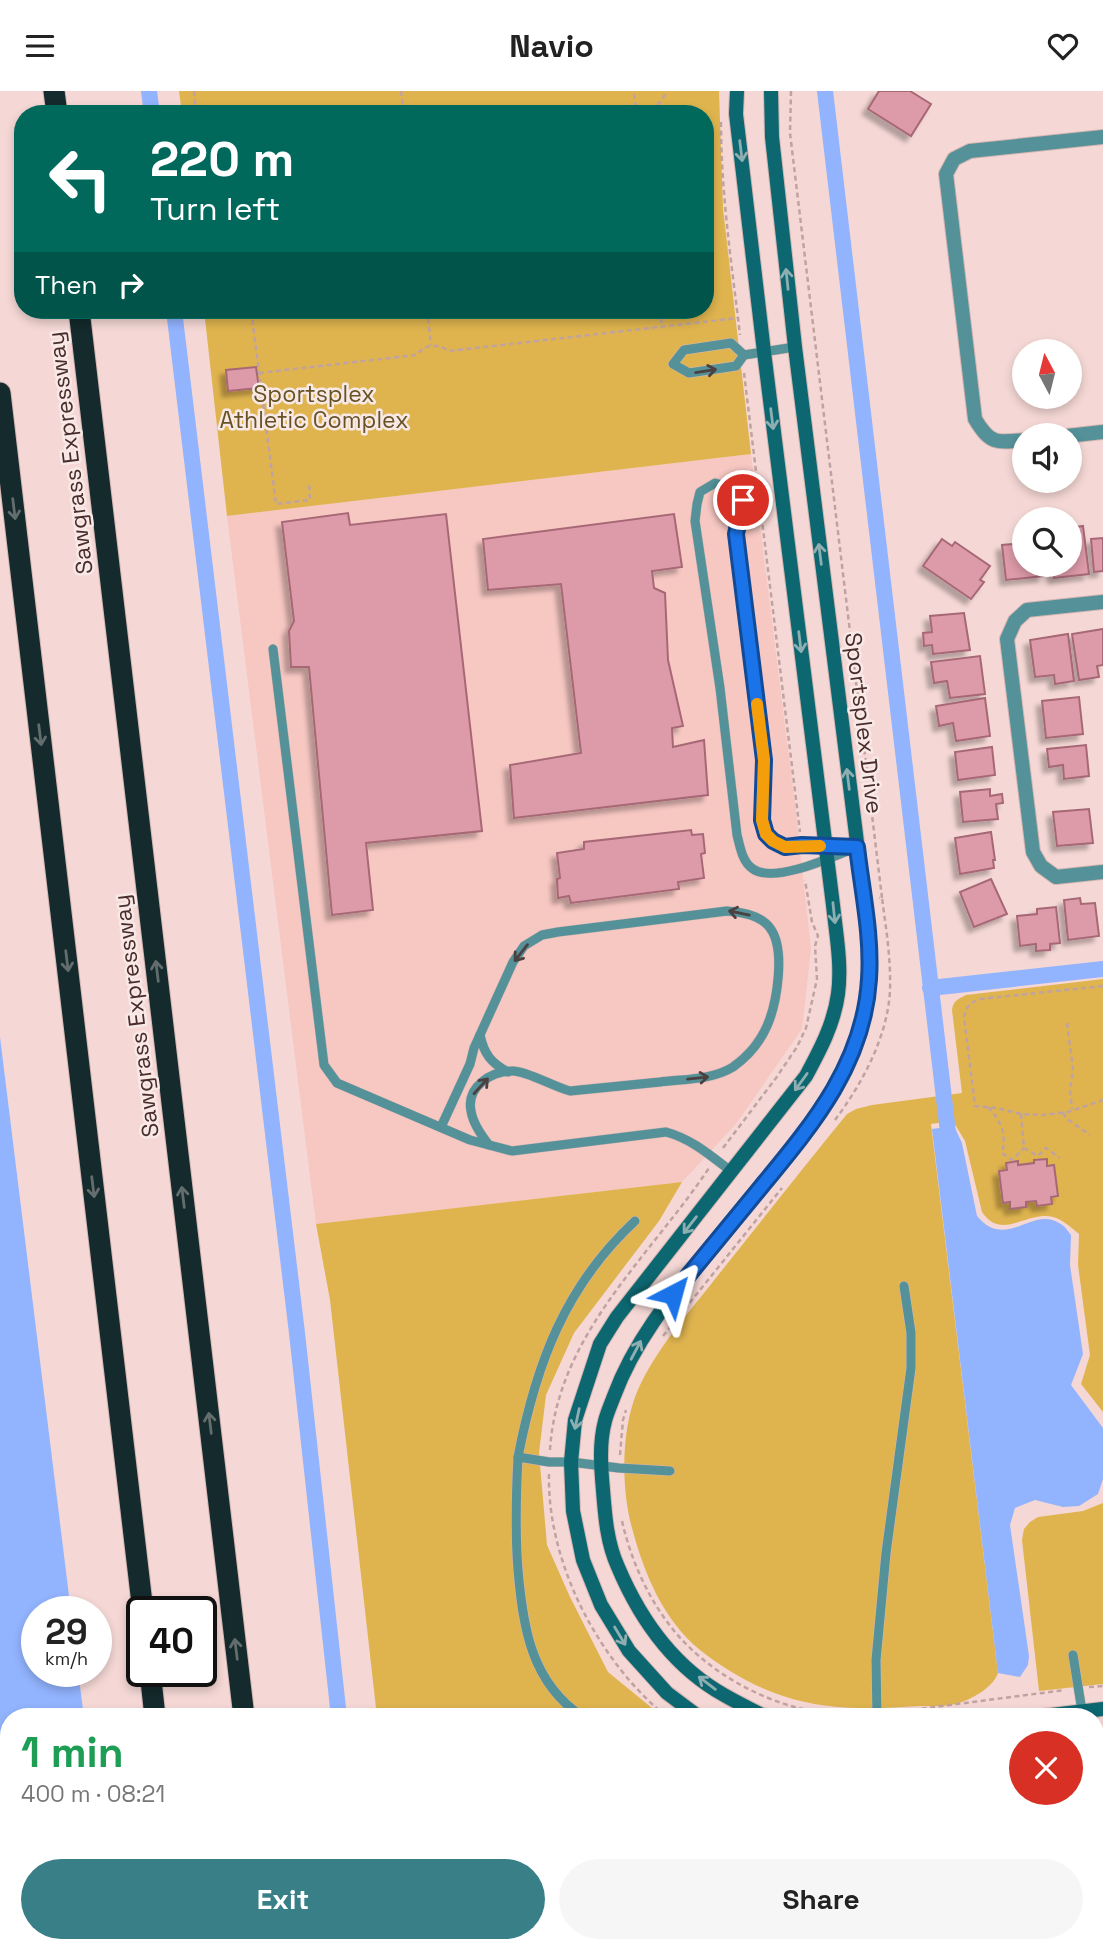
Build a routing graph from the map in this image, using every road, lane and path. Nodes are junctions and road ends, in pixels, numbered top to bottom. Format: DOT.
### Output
graph roads {
  1 [pos="737,91"];
  2 [pos="771,91"];
  3 [pos="791,91"];
  4 [pos="634,94"];
  5 [pos="636,105"];
  6 [pos="721,117"];
  7 [pos="1103,137"];
  8 [pos="738,318"];
  9 [pos="80,319"];
  10 [pos="252,319"];
  11 [pos="428,319"];
  12 [pos="662,319"];
  13 [pos="663,327"];
  14 [pos="431,345"];
  15 [pos="795,347"];
  16 [pos="764,352"];
  17 [pos="743,355"];
  18 [pos="259,373"];
  19 [pos="0,393"];
  20 [pos="1103,432"];
  21 [pos="1082,434"];
  22 [pos="1012,441"];
  23 [pos="309,484"];
  24 [pos="1103,602"];
  25 [pos="273,649"];
  26 [pos="802,845"];
  27 [pos="857,847"];
  28 [pos="826,852"];
  29 [pos="803,869"];
  30 [pos="1103,872"];
  31 [pos="882,898"];
  32 [pos="863,901"];
  33 [pos="1103,985"];
  34 [pos="1067,1023"];
  35 [pos="480,1034"];
  36 [pos="508,1072"];
  37 [pos="1103,1100"];
  38 [pos="988,1107"];
  39 [pos="1072,1111"];
  40 [pos="1063,1113"];
  41 [pos="1021,1114"];
  42 [pos="833,1122"];
  43 [pos="441,1128"];
  44 [pos="1090,1135"];
  45 [pos="489,1145"];
  46 [pos="1024,1148"];
  47 [pos="715,1159"];
  48 [pos="1060,1159"];
  49 [pos="732,1172"];
  50 [pos="786,1183"];
  51 [pos="635,1221"];
  52 [pos="904,1286"];
  53 [pos="663,1337"];
  54 [pos="626,1410"];
  55 [pos="518,1457"];
  56 [pos="549,1462"];
  57 [pos="570,1462"];
  58 [pos="601,1466"];
  59 [pos="619,1468"];
  60 [pos="670,1471"];
  61 [pos="622,1522"];
  62 [pos="141,1596"];
  63 [pos="1073,1655"];
  64 [pos="1103,1686"];
  65 [pos="152,1687"];
  66 [pos="1078,1688"];
  67 [pos="154,1708"];
  68 [pos="243,1708"];
  69 [pos="573,1708"];
  70 [pos="657,1708"];
  71 [pos="687,1708"];
  72 [pos="749,1708"];
  73 [pos="805,1708"];
  74 [pos="877,1708"];
  75 [pos="934,1708"];
  76 [pos="1081,1708"];
  1 -- 16 [label="street, one-way"];
  15 -- 2 [label="street, Sportsplex Drive, one-way"];
  3 -- 31 [label="path"];
  4 -- 5 [label="path"];
  6 -- 8 [label="path"];
  7 -- 22 [label="street"];
  8 -- 13 [label="path"];
  8 -- 17 [label="path"];
  68 -- 9 [label="highway, Sawgrass Expressway, one-way"];
  10 -- 18 [label="path"];
  11 -- 14 [label="path"];
  12 -- 13 [label="path"];
  13 -- 14 [label="path"];
  14 -- 18 [label="path"];
  15 -- 16 [label="lane"];
  27 -- 15 [label="street, Sportsplex Drive, one-way"];
  16 -- 17 [label="lane"];
  16 -- 28 [label="street, one-way"];
  17 -- 17 [label="lane, one-way"];
  17 -- 26 [label="path"];
  18 -- 23 [label="path"];
  19 -- 62 [label="highway, one-way"];
  20 -- 21 [label="street"];
  24 -- 30 [label="street"];
  25 -- 43 [label="lane"];
  26 -- 28 [label="lane"];
  26 -- 29 [label="lane"];
  27 -- 28 [label="lane"];
  27 -- 32 [label="street, Sportsplex Drive"];
  28 -- 29 [label="lane"];
  28 -- 49 [label="street, one-way"];
  29 -- 47 [label="path"];
  31 -- 32 [label="path"];
  31 -- 42 [label="path"];
  58 -- 32 [label="street, Sportsplex Drive, one-way"];
  33 -- 38 [label="path"];
  34 -- 39 [label="path"];
  35 -- 36 [label="lane"];
  36 -- 35 [label="lane, one-way"];
  35 -- 43 [label="lane"];
  45 -- 36 [label="lane, one-way"];
  37 -- 39 [label="path"];
  38 -- 41 [label="path"];
  38 -- 46 [label="path"];
  39 -- 40 [label="path"];
  40 -- 41 [label="path"];
  40 -- 44 [label="path"];
  41 -- 46 [label="path"];
  43 -- 45 [label="lane"];
  45 -- 47 [label="lane"];
  46 -- 48 [label="path"];
  47 -- 49 [label="lane"];
  47 -- 56 [label="path"];
  49 -- 57 [label="street, one-way"];
  50 -- 53 [label="path"];
  51 -- 55 [label="lane"];
  52 -- 74 [label="lane"];
  54 -- 59 [label="path"];
  55 -- 56 [label="lane"];
  55 -- 69 [label="lane"];
  56 -- 57 [label="lane"];
  56 -- 70 [label="path"];
  57 -- 58 [label="lane"];
  57 -- 71 [label="street, one-way"];
  58 -- 59 [label="lane"];
  72 -- 58 [label="street, Sportsplex Drive, one-way"];
  59 -- 60 [label="lane"];
  61 -- 73 [label="path"];
  63 -- 66 [label="lane"];
  64 -- 66 [label="path"];
  65 -- 67 [label="highway"];
  66 -- 75 [label="path"];
  66 -- 76 [label="lane"];
}
